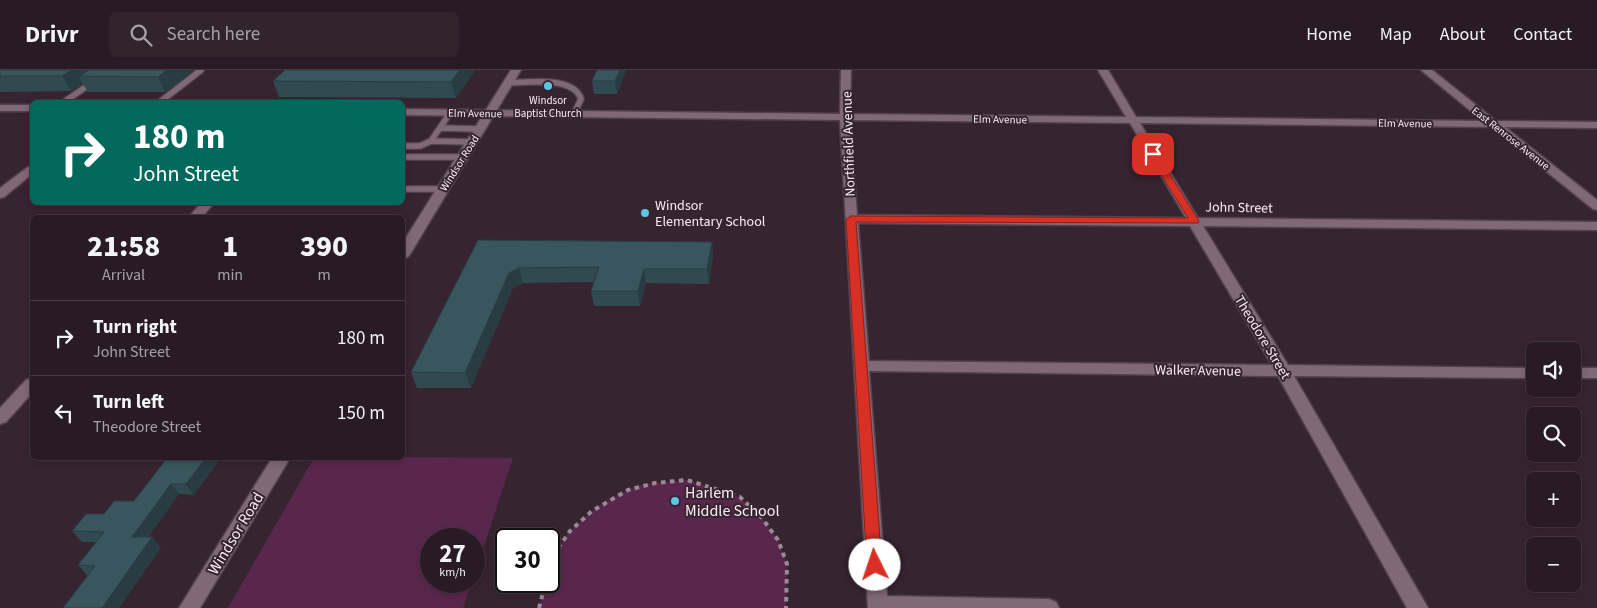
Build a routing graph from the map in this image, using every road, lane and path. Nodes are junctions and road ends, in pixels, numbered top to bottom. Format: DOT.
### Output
graph roads {
  1 [pos="201,70"];
  2 [pos="516,70"];
  3 [pos="846,70"];
  4 [pos="1103,70"];
  5 [pos="1426,70"];
  6 [pos="99,78"];
  7 [pos="508,83"];
  8 [pos="67,100"];
  9 [pos="163,100"];
  10 [pos="0,108"];
  11 [pos="30,108"];
  12 [pos="405,112"];
  13 [pos="450,113"];
  14 [pos="490,114"];
  15 [pos="574,114"];
  16 [pos="845,117"];
  17 [pos="1132,120"];
  18 [pos="1492,124"];
  19 [pos="1597,125"];
  20 [pos="440,128"];
  21 [pos="480,129"];
  22 [pos="431,141"];
  23 [pos="472,142"];
  24 [pos="405,146"];
  25 [pos="405,157"];
  26 [pos="463,157"];
  27 [pos="30,171"];
  28 [pos="405,189"];
  29 [pos="443,189"];
  30 [pos="0,194"];
  31 [pos="206,205"];
  32 [pos="1597,206"];
  33 [pos="197,215"];
  34 [pos="851,219"];
  35 [pos="1194,221"];
  36 [pos="1597,226"];
  37 [pos="405,251"];
  38 [pos="861,366"];
  39 [pos="1283,370"];
  40 [pos="1526,373"];
  41 [pos="1581,373"];
  42 [pos="1597,373"];
  43 [pos="30,386"];
  44 [pos="0,418"];
  45 [pos="280,460"];
  46 [pos="560,545"];
  47 [pos="543,593"];
  48 [pos="878,606"];
  49 [pos="189,608"];
  50 [pos="539,608"];
  51 [pos="786,608"];
  52 [pos="1049,608"];
  53 [pos="1418,608"];
  1 -- 9 [label="lane"];
  2 -- 7 [label="street, Windsor Road"];
  3 -- 16 [label="street, Northfield Avenue"];
  4 -- 17 [label="street, Theodore Street"];
  5 -- 18 [label="street, East Renrose Avenue"];
  6 -- 8 [label="lane"];
  7 -- 14 [label="street, Windsor Road"];
  7 -- 15 [label="lane"];
  10 -- 11 [label="street"];
  12 -- 13 [label="street, Elm Avenue"];
  13 -- 14 [label="street, Elm Avenue"];
  13 -- 20 [label="lane"];
  14 -- 15 [label="street, Elm Avenue"];
  14 -- 21 [label="street, Windsor Road"];
  15 -- 16 [label="street, Elm Avenue"];
  16 -- 17 [label="street, Elm Avenue"];
  16 -- 34 [label="street, Northfield Avenue"];
  17 -- 18 [label="street, Elm Avenue"];
  17 -- 35 [label="street, Theodore Street"];
  18 -- 19 [label="street, Elm Avenue"];
  18 -- 32 [label="street, East Renrose Avenue"];
  20 -- 21 [label="lane"];
  20 -- 22 [label="lane"];
  21 -- 23 [label="street, Windsor Road"];
  22 -- 23 [label="lane"];
  22 -- 24 [label="lane"];
  23 -- 26 [label="street, Windsor Road"];
  25 -- 26 [label="lane"];
  26 -- 29 [label="street, Windsor Road"];
  27 -- 30 [label="street"];
  28 -- 29 [label="lane"];
  29 -- 37 [label="street, Windsor Road"];
  31 -- 33 [label="street"];
  34 -- 35 [label="street, John Street"];
  34 -- 38 [label="street, Northfield Avenue"];
  35 -- 36 [label="street, John Street"];
  35 -- 39 [label="street, Theodore Street"];
  38 -- 39 [label="street, Walker Avenue"];
  38 -- 48 [label="street, Northfield Avenue"];
  39 -- 40 [label="street, Walker Avenue"];
  39 -- 53 [label="street, Theodore Street"];
  41 -- 42 [label="street"];
  43 -- 44 [label="street"];
  45 -- 49 [label="street, Windsor Road"];
  46 -- 51 [label="path"];
  47 -- 50 [label="path"];
  48 -- 52 [label="street"];
}
